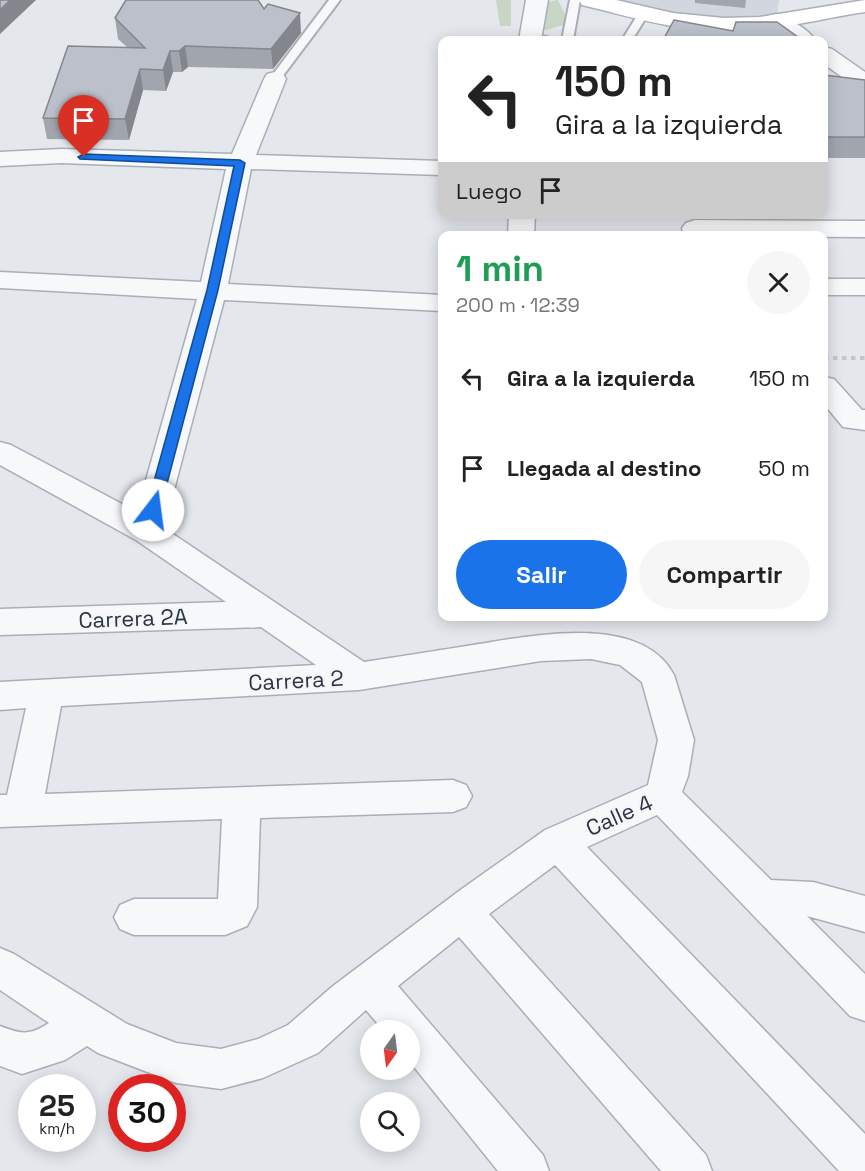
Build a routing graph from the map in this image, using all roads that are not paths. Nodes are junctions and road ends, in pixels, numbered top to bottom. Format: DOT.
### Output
graph roads {
  1 [pos="335,0"];
  2 [pos="537,0"];
  3 [pos="575,0"];
  4 [pos="590,0"];
  5 [pos="865,6"];
  6 [pos="644,13"];
  7 [pos="776,21"];
  8 [pos="536,36"];
  9 [pos="568,36"];
  10 [pos="630,36"];
  11 [pos="798,36"];
  12 [pos="828,57"];
  13 [pos="275,79"];
  14 [pos="865,83"];
  15 [pos="0,159"];
  16 [pos="240,163"];
  17 [pos="438,168"];
  18 [pos="865,229"];
  19 [pos="696,231"];
  20 [pos="0,280"];
  21 [pos="828,287"];
  22 [pos="865,287"];
  23 [pos="213,290"];
  24 [pos="438,303"];
  25 [pos="828,391"];
  26 [pos="865,420"];
  27 [pos="0,452"];
  28 [pos="147,532"];
  29 [pos="266,614"];
  30 [pos="0,622"];
  31 [pos="591,646"];
  32 [pos="359,676"];
  33 [pos="46,695"];
  34 [pos="0,696"];
  35 [pos="453,796"];
  36 [pos="662,796"];
  37 [pos="242,804"];
  38 [pos="11,810"];
  39 [pos="558,842"];
  40 [pos="762,897"];
  41 [pos="462,912"];
  42 [pos="865,914"];
  43 [pos="134,917"];
  44 [pos="0,967"];
  45 [pos="370,984"];
  46 [pos="865,1002"];
  47 [pos="400,1020"];
  48 [pos="86,1023"];
  49 [pos="420,1044"];
  50 [pos="0,1046"];
  51 [pos="865,1166"];
  52 [pos="527,1171"];
  53 [pos="690,1171"];
  1 -- 13 [label="lane"];
  2 -- 8 [label="street"];
  3 -- 9 [label="lane"];
  4 -- 6 [label="main road"];
  5 -- 7 [label="main road"];
  6 -- 7 [label="main road"];
  6 -- 10 [label="lane"];
  7 -- 11 [label="street"];
  12 -- 14 [label="street"];
  13 -- 16 [label="street"];
  15 -- 16 [label="street"];
  16 -- 17 [label="street"];
  16 -- 23 [label="street"];
  18 -- 19 [label="street"];
  20 -- 23 [label="street"];
  21 -- 22 [label="street"];
  23 -- 24 [label="street"];
  23 -- 28 [label="street"];
  25 -- 26 [label="street"];
  27 -- 28 [label="street"];
  28 -- 29 [label="street"];
  29 -- 30 [label="street, Carrera 2A"];
  29 -- 32 [label="street"];
  31 -- 32 [label="street, Carrera 2"];
  31 -- 36 [label="street, Calle 4"];
  32 -- 33 [label="street, Carrera 2"];
  33 -- 34 [label="street, Carrera 2"];
  33 -- 38 [label="street"];
  35 -- 37 [label="street"];
  36 -- 39 [label="street, Calle 4"];
  36 -- 40 [label="street"];
  37 -- 38 [label="street"];
  37 -- 43 [label="street"];
  39 -- 41 [label="street, Calle 4"];
  39 -- 51 [label="street"];
  40 -- 42 [label="street"];
  40 -- 46 [label="street"];
  41 -- 45 [label="street, Calle 4"];
  41 -- 53 [label="street"];
  44 -- 48 [label="street, Calle 4"];
  45 -- 47 [label="street"];
  45 -- 48 [label="street, Calle 4"];
  48 -- 50 [label="street"];
  49 -- 52 [label="street"];
}
